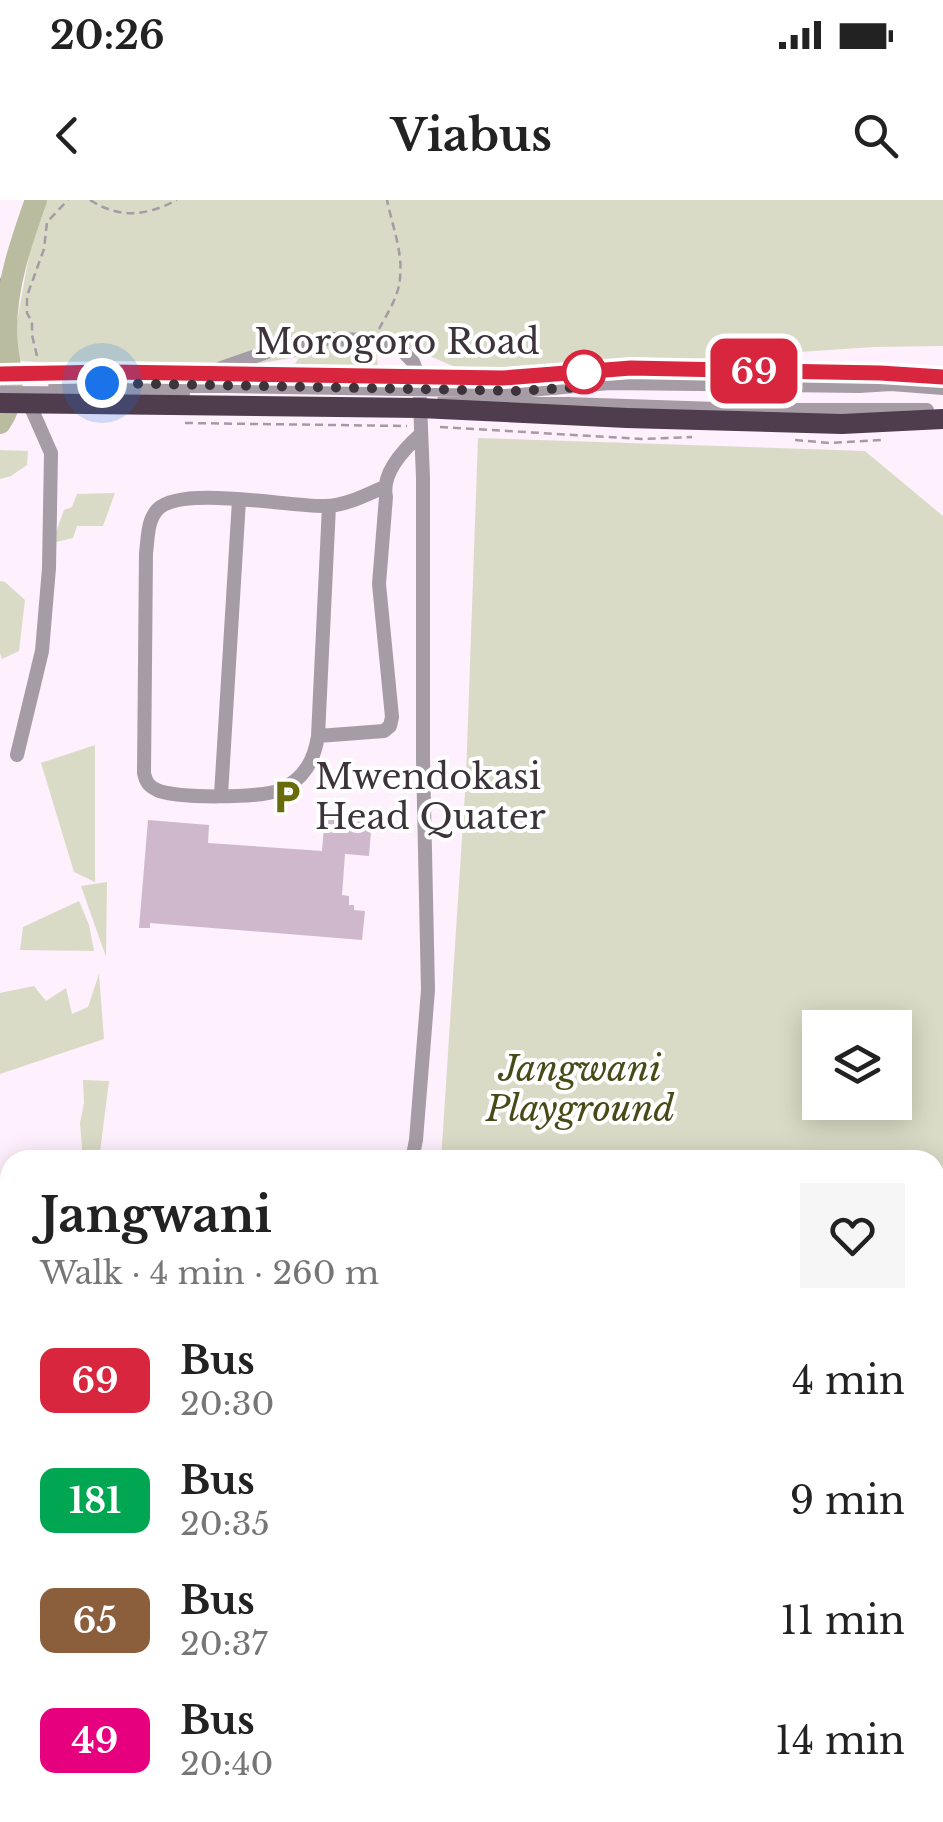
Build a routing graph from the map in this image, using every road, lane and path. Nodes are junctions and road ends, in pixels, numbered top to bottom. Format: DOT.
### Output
graph roads {
  1 [pos="68,200"];
  2 [pos="90,200"];
  3 [pos="177,200"];
  4 [pos="387,200"];
  5 [pos="374,340"];
  6 [pos="0,374"];
  7 [pos="198,374"];
  8 [pos="943,377"];
  9 [pos="0,382"];
  10 [pos="31,385"];
  11 [pos="943,388"];
  12 [pos="0,392"];
  13 [pos="0,403"];
  14 [pos="420,406"];
  15 [pos="943,410"];
  16 [pos="943,419"];
  17 [pos="187,423"];
  18 [pos="699,437"];
  19 [pos="793,440"];
  20 [pos="887,440"];
  21 [pos="384,488"];
  22 [pos="239,500"];
  23 [pos="329,506"];
  24 [pos="318,736"];
  25 [pos="17,755"];
  26 [pos="221,795"];
  27 [pos="414,1150"];
  1 -- 10 [label="path"];
  2 -- 3 [label="path"];
  4 -- 5 [label="path"];
  5 -- 7 [label="street"];
  5 -- 14 [label="street"];
  6 -- 10 [label="highway"];
  7 -- 10 [label="highway, Morogoro Road"];
  7 -- 14 [label="highway, Morogoro Road"];
  8 -- 14 [label="highway, Morogoro Road"];
  9 -- 10 [label="street, Morogoro Road"];
  10 -- 12 [label="street, Morogoro Road"];
  10 -- 13 [label="highway"];
  10 -- 14 [label="highway, Morogoro Road"];
  10 -- 25 [label="street"];
  11 -- 14 [label="street, Morogoro Road"];
  14 -- 15 [label="street, Morogoro Road"];
  14 -- 16 [label="highway, Morogoro Road"];
  14 -- 17 [label="path"];
  14 -- 18 [label="path"];
  14 -- 21 [label="street"];
  14 -- 27 [label="street"];
  19 -- 20 [label="path"];
  21 -- 23 [label="street"];
  21 -- 24 [label="street"];
  22 -- 23 [label="street"];
  22 -- 26 [label="street"];
  22 -- 26 [label="street"];
  23 -- 24 [label="street"];
  24 -- 26 [label="street"];
}
